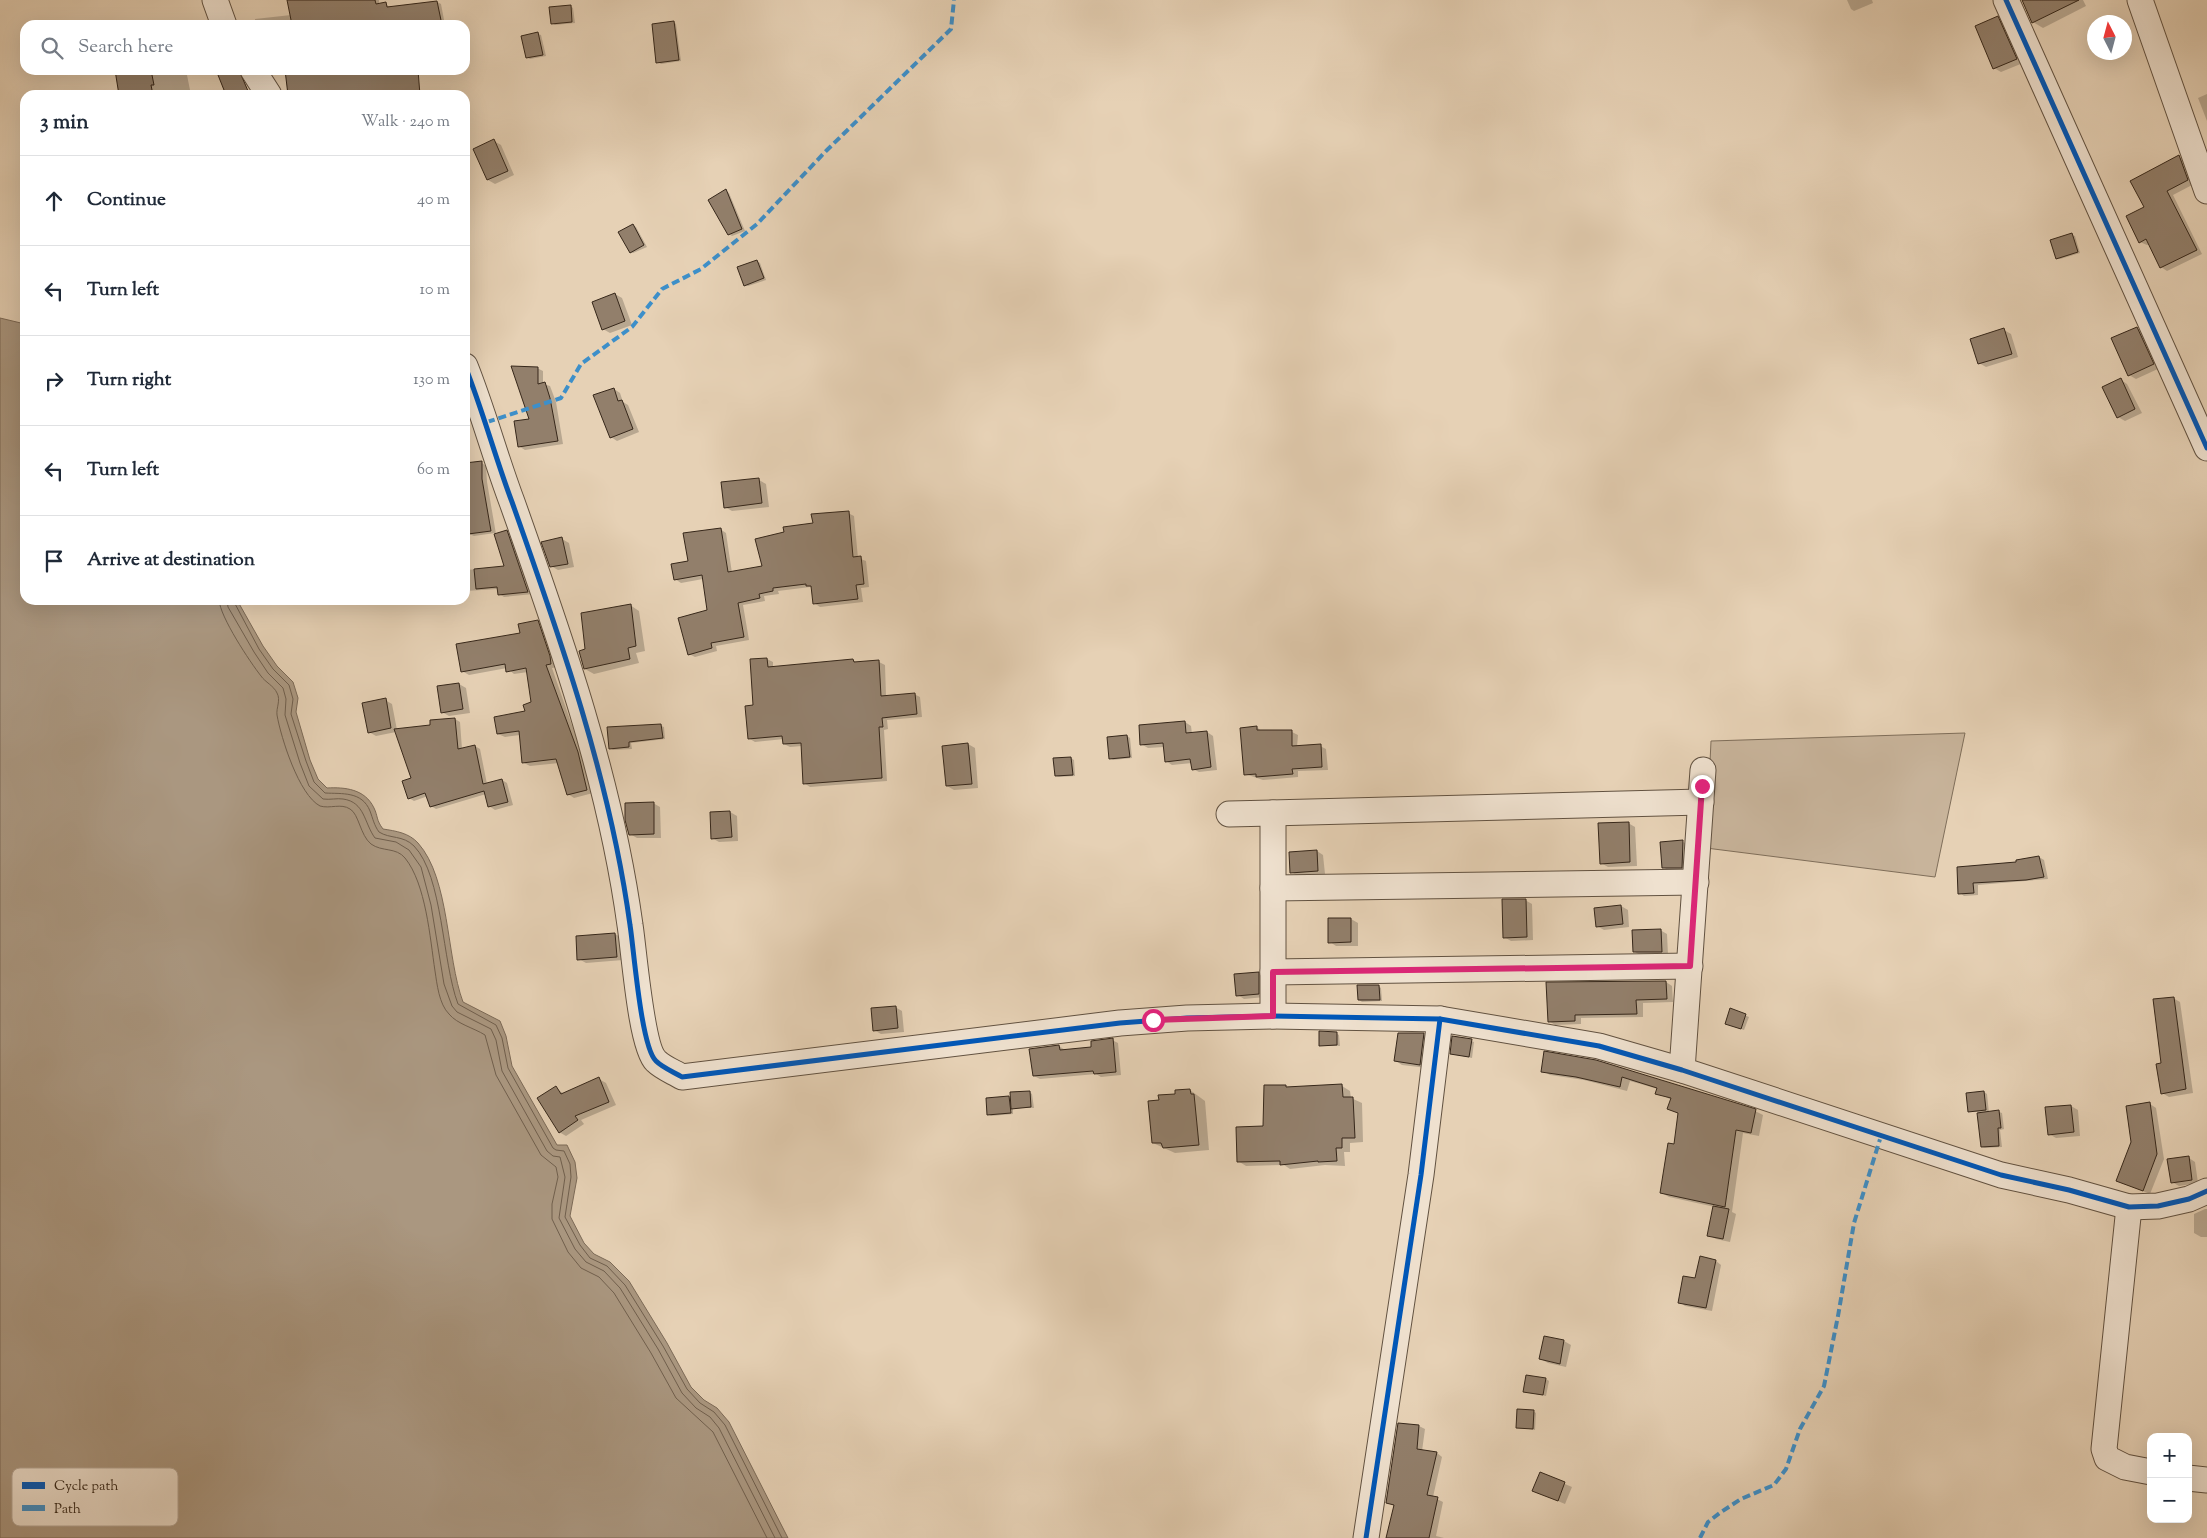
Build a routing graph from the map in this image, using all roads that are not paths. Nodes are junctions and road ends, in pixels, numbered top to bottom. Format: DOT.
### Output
graph roads {
  1 [pos="215,0"];
  2 [pos="2006,0"];
  3 [pos="2140,0"];
  4 [pos="222,20"];
  5 [pos="256,75"];
  6 [pos="265,90"];
  7 [pos="2207,190"];
  8 [pos="470,379"];
  9 [pos="2207,448"];
  10 [pos="1703,770"];
  11 [pos="1701,802"];
  12 [pos="1273,813"];
  13 [pos="1228,814"];
  14 [pos="1696,882"];
  15 [pos="1273,888"];
  16 [pos="1690,966"];
  17 [pos="1273,972"];
  18 [pos="1273,1016"];
  19 [pos="1440,1019"];
  20 [pos="1682,1070"];
  21 [pos="2207,1191"];
  22 [pos="2129,1208"];
  23 [pos="2147,1471"];
  24 [pos="2192,1478"];
  25 [pos="2207,1480"];
  26 [pos="1366,1538"];
  1 -- 4 [label="street"];
  2 -- 9 [label="street"];
  3 -- 7 [label="street"];
  5 -- 6 [label="street"];
  8 -- 18 [label="street"];
  10 -- 11 [label="street"];
  11 -- 12 [label="street"];
  11 -- 14 [label="street"];
  12 -- 13 [label="street"];
  12 -- 15 [label="street"];
  14 -- 15 [label="street"];
  14 -- 16 [label="street"];
  15 -- 17 [label="street"];
  16 -- 17 [label="street"];
  16 -- 20 [label="street"];
  17 -- 18 [label="street"];
  18 -- 19 [label="street"];
  19 -- 20 [label="street"];
  19 -- 26 [label="street"];
  20 -- 22 [label="street"];
  21 -- 22 [label="street"];
  22 -- 23 [label="street"];
  24 -- 25 [label="street"];
}
